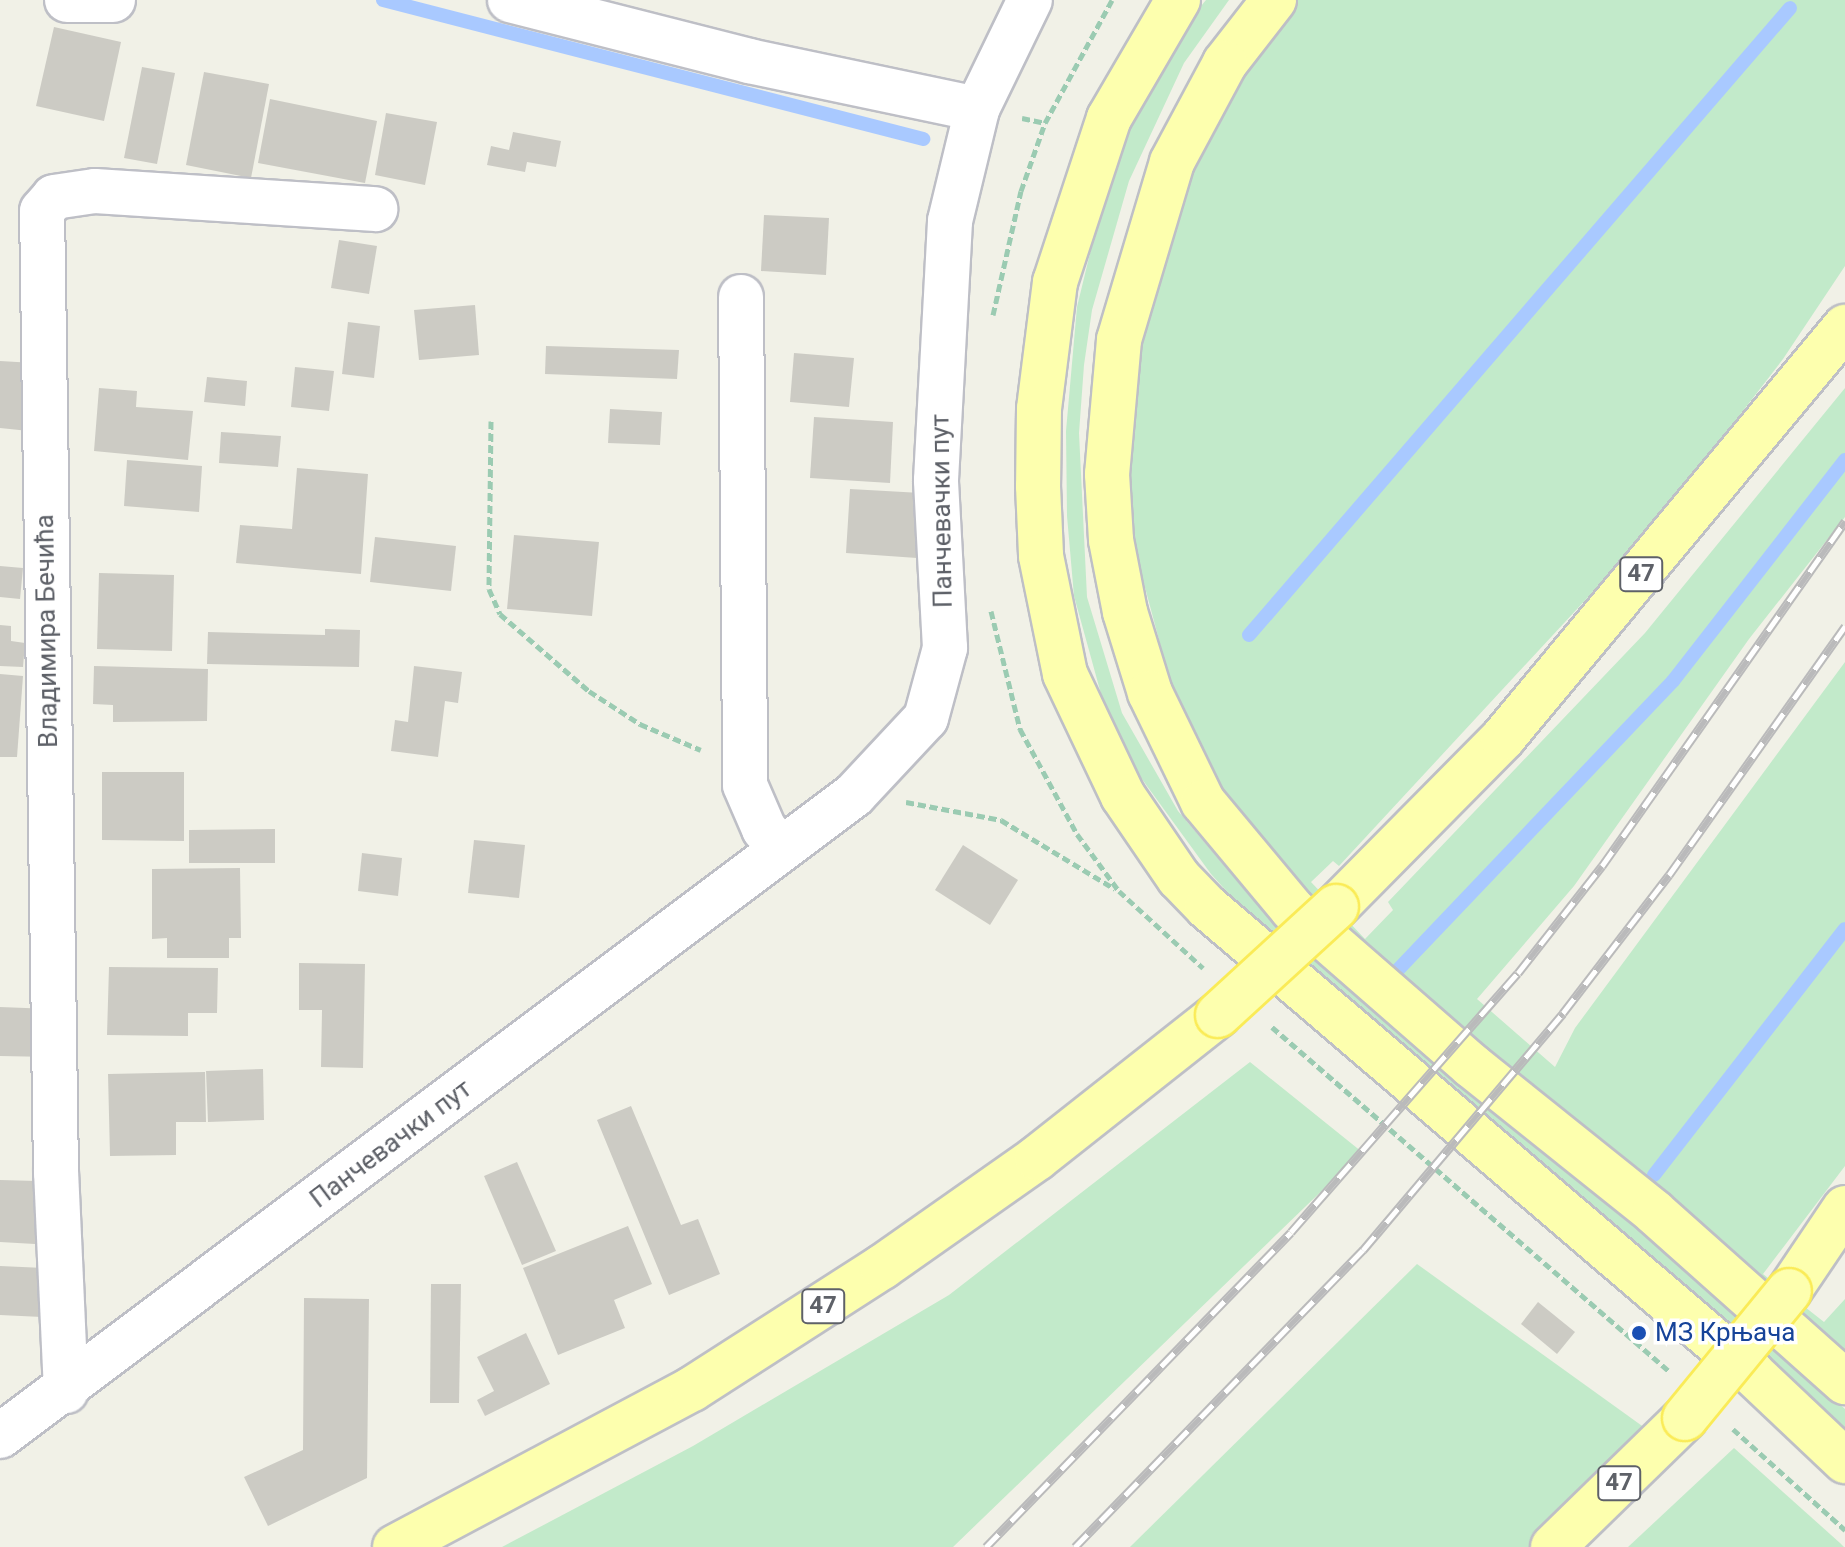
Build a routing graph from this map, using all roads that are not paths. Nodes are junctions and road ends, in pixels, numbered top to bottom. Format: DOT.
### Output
graph roads {
  1 [pos="67,0"];
  2 [pos="113,0"];
  3 [pos="510,0"];
  4 [pos="1030,0"];
  5 [pos="1178,0"];
  6 [pos="1274,0"];
  7 [pos="977,109"];
  8 [pos="375,209"];
  9 [pos="1845,295"];
  10 [pos="741,297"];
  11 [pos="1845,327"];
  12 [pos="1780,410"];
  13 [pos="781,848"];
  14 [pos="1845,1208"];
  15 [pos="1845,1382"];
  16 [pos="66,1391"];
  17 [pos="0,1436"];
  18 [pos="1845,1461"];
  19 [pos="395,1547"];
  20 [pos="1553,1547"];
  1 -- 2 [label="street"];
  3 -- 7 [label="street"];
  4 -- 7 [label="street, Панчевачки пут"];
  5 -- 18 [label="main road"];
  6 -- 15 [label="main road"];
  7 -- 13 [label="street, Панчевачки пут"];
  8 -- 16 [label="street, Владимира Бечића"];
  9 -- 12 [label="main road"];
  10 -- 13 [label="street"];
  11 -- 12 [label="main road, 47"];
  12 -- 19 [label="main road, 47, bridge"];
  13 -- 16 [label="street, Панчевачки пут"];
  14 -- 20 [label="main road, 47, bridge"];
  16 -- 17 [label="street, Панчевачки пут"];
}
